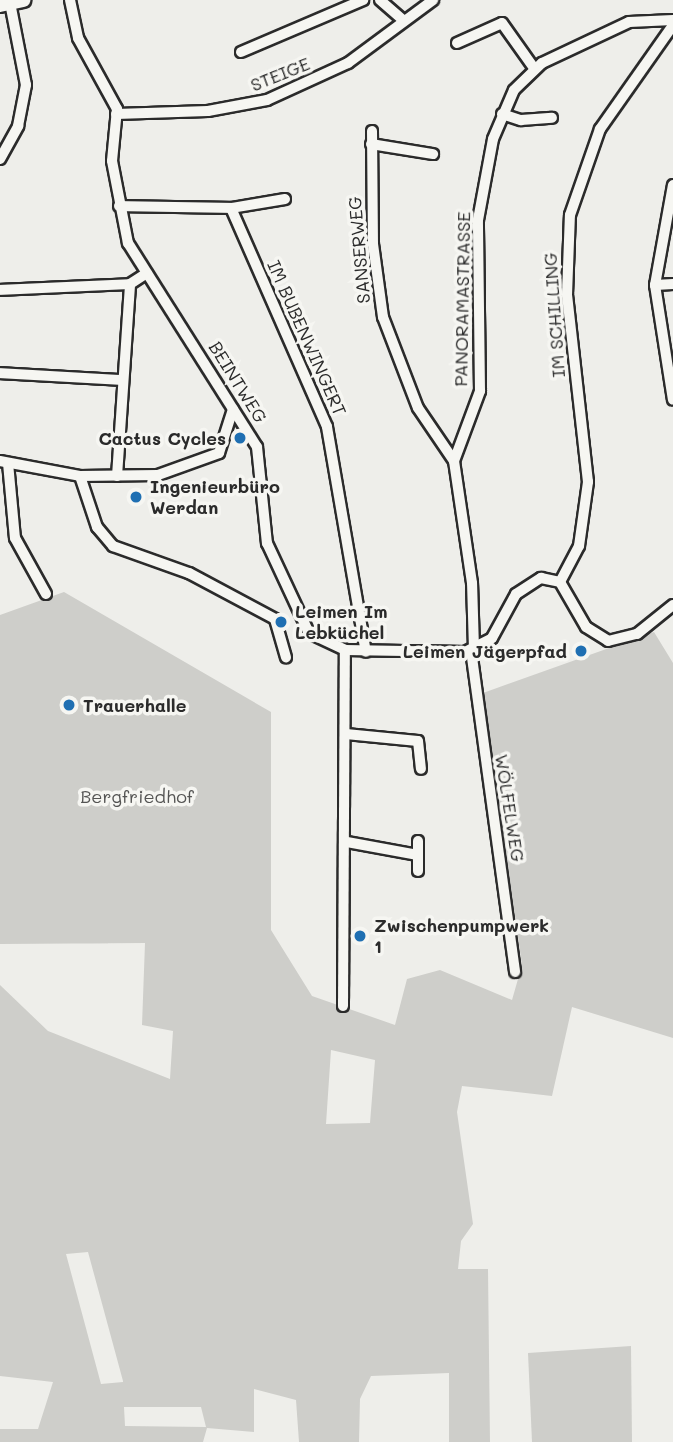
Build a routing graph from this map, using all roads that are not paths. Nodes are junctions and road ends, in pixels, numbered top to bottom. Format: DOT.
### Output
graph roads {
  1 [pos="70,0"];
  2 [pos="363,0"];
  3 [pos="380,0"];
  4 [pos="433,0"];
  5 [pos="11,3"];
  6 [pos="402,19"];
  7 [pos="673,22"];
  8 [pos="457,43"];
  9 [pos="241,52"];
  10 [pos="534,68"];
  11 [pos="117,114"];
  12 [pos="502,114"];
  13 [pos="552,118"];
  14 [pos="372,131"];
  15 [pos="371,144"];
  16 [pos="433,154"];
  17 [pos="0,159"];
  18 [pos="673,185"];
  19 [pos="285,199"];
  20 [pos="120,206"];
  21 [pos="231,208"];
  22 [pos="147,273"];
  23 [pos="130,284"];
  24 [pos="673,284"];
  25 [pos="655,285"];
  26 [pos="0,290"];
  27 [pos="0,373"];
  28 [pos="123,380"];
  29 [pos="673,400"];
  30 [pos="233,409"];
  31 [pos="454,461"];
  32 [pos="4,462"];
  33 [pos="80,476"];
  34 [pos="117,476"];
  35 [pos="560,582"];
  36 [pos="46,594"];
  37 [pos="673,605"];
  38 [pos="345,650"];
  39 [pos="472,650"];
  40 [pos="366,652"];
  41 [pos="286,656"];
  42 [pos="346,734"];
  43 [pos="421,769"];
  44 [pos="418,841"];
  45 [pos="347,842"];
  46 [pos="418,855"];
  47 [pos="418,871"];
  48 [pos="514,972"];
  49 [pos="343,1006"];
  1 -- 11 [label="street"];
  2 -- 9 [label="street"];
  3 -- 6 [label="street"];
  4 -- 6 [label="street, STEIGE"];
  5 -- 17 [label="street"];
  6 -- 11 [label="street, STEIGE"];
  7 -- 10 [label="street, PANORAMASTRASSE"];
  7 -- 35 [label="street, IM SCHILLING"];
  8 -- 10 [label="street"];
  10 -- 12 [label="street, PANORAMASTRASSE"];
  11 -- 20 [label="street, BEINTWEG"];
  12 -- 13 [label="street"];
  12 -- 31 [label="street, PANORAMASTRASSE"];
  14 -- 15 [label="street, SANSERWEG"];
  15 -- 16 [label="street"];
  15 -- 31 [label="street, SANSERWEG"];
  18 -- 25 [label="street"];
  19 -- 21 [label="street"];
  20 -- 21 [label="street"];
  20 -- 22 [label="street, BEINTWEG"];
  21 -- 40 [label="street, IM BUBENWINGERT"];
  22 -- 23 [label="street"];
  22 -- 30 [label="street, BEINTWEG"];
  23 -- 26 [label="street"];
  23 -- 28 [label="street"];
  24 -- 25 [label="street"];
  25 -- 29 [label="street"];
  27 -- 28 [label="street"];
  28 -- 34 [label="street"];
  30 -- 34 [label="street"];
  30 -- 38 [label="street, BEINTWEG"];
  31 -- 39 [label="street, PANORAMASTRASSE"];
  32 -- 33 [label="street"];
  32 -- 36 [label="street"];
  33 -- 34 [label="street"];
  33 -- 41 [label="street"];
  35 -- 37 [label="street"];
  35 -- 39 [label="street"];
  38 -- 40 [label="street, BEINTWEG"];
  38 -- 42 [label="street"];
  39 -- 40 [label="street, BEINTWEG"];
  39 -- 48 [label="street, WÖLFELWEG"];
  42 -- 43 [label="street"];
  42 -- 45 [label="street"];
  44 -- 46 [label="street"];
  45 -- 46 [label="street"];
  45 -- 49 [label="street"];
  46 -- 47 [label="street"];
}
